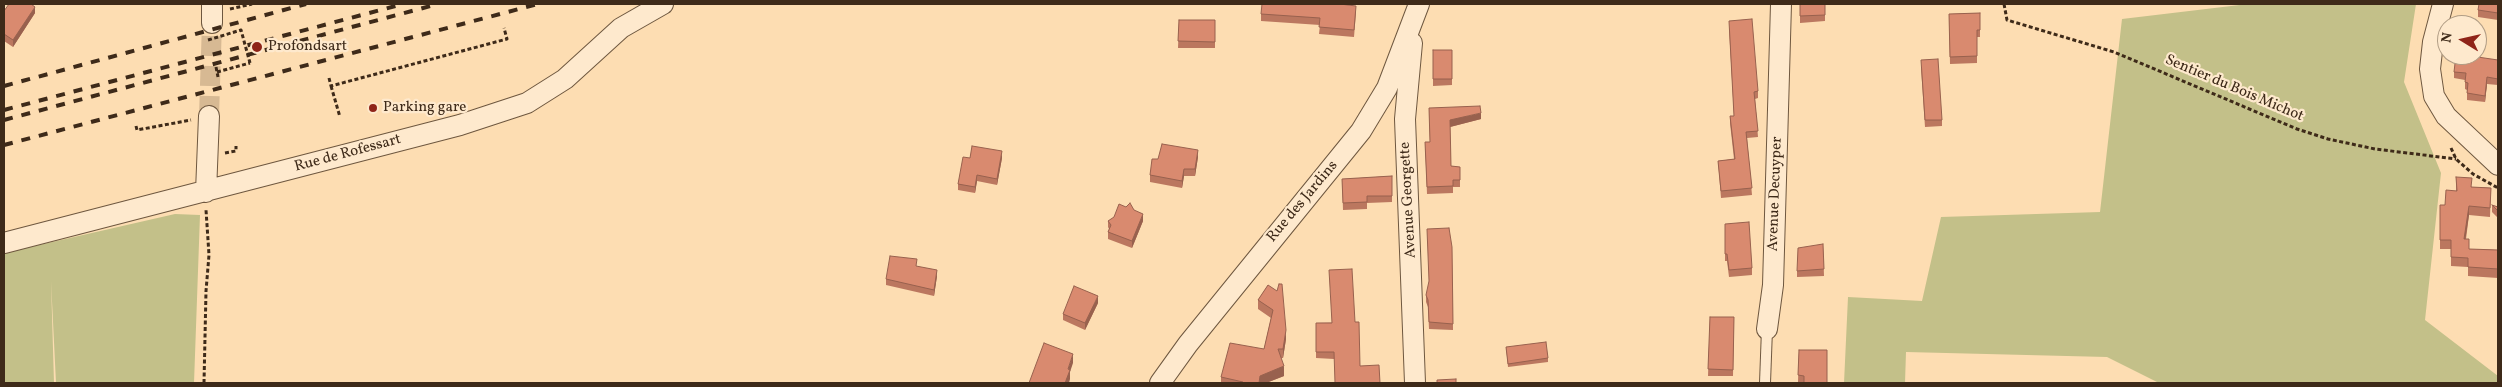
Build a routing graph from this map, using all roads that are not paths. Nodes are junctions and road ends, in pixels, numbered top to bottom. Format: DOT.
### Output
graph roads {
  1 [pos="663,4"];
  2 [pos="1781,4"];
  3 [pos="2442,4"];
  4 [pos="1417,10"];
  5 [pos="202,117"];
  6 [pos="2498,166"];
  7 [pos="206,192"];
  8 [pos="4,243"];
  9 [pos="1767,329"];
  10 [pos="1160,383"];
  11 [pos="1415,383"];
  12 [pos="1765,383"];
  1 -- 7 [label="street, Rue de Rofessart"];
  2 -- 9 [label="street, Avenue Decuyper"];
  3 -- 6 [label="street"];
  4 -- 10 [label="street, Rue des Jardins"];
  4 -- 11 [label="street, Avenue Georgette"];
  5 -- 7 [label="street"];
  7 -- 8 [label="street, Rue de Rofessart"];
  9 -- 12 [label="lane, Avenue Decuyper"];
}
